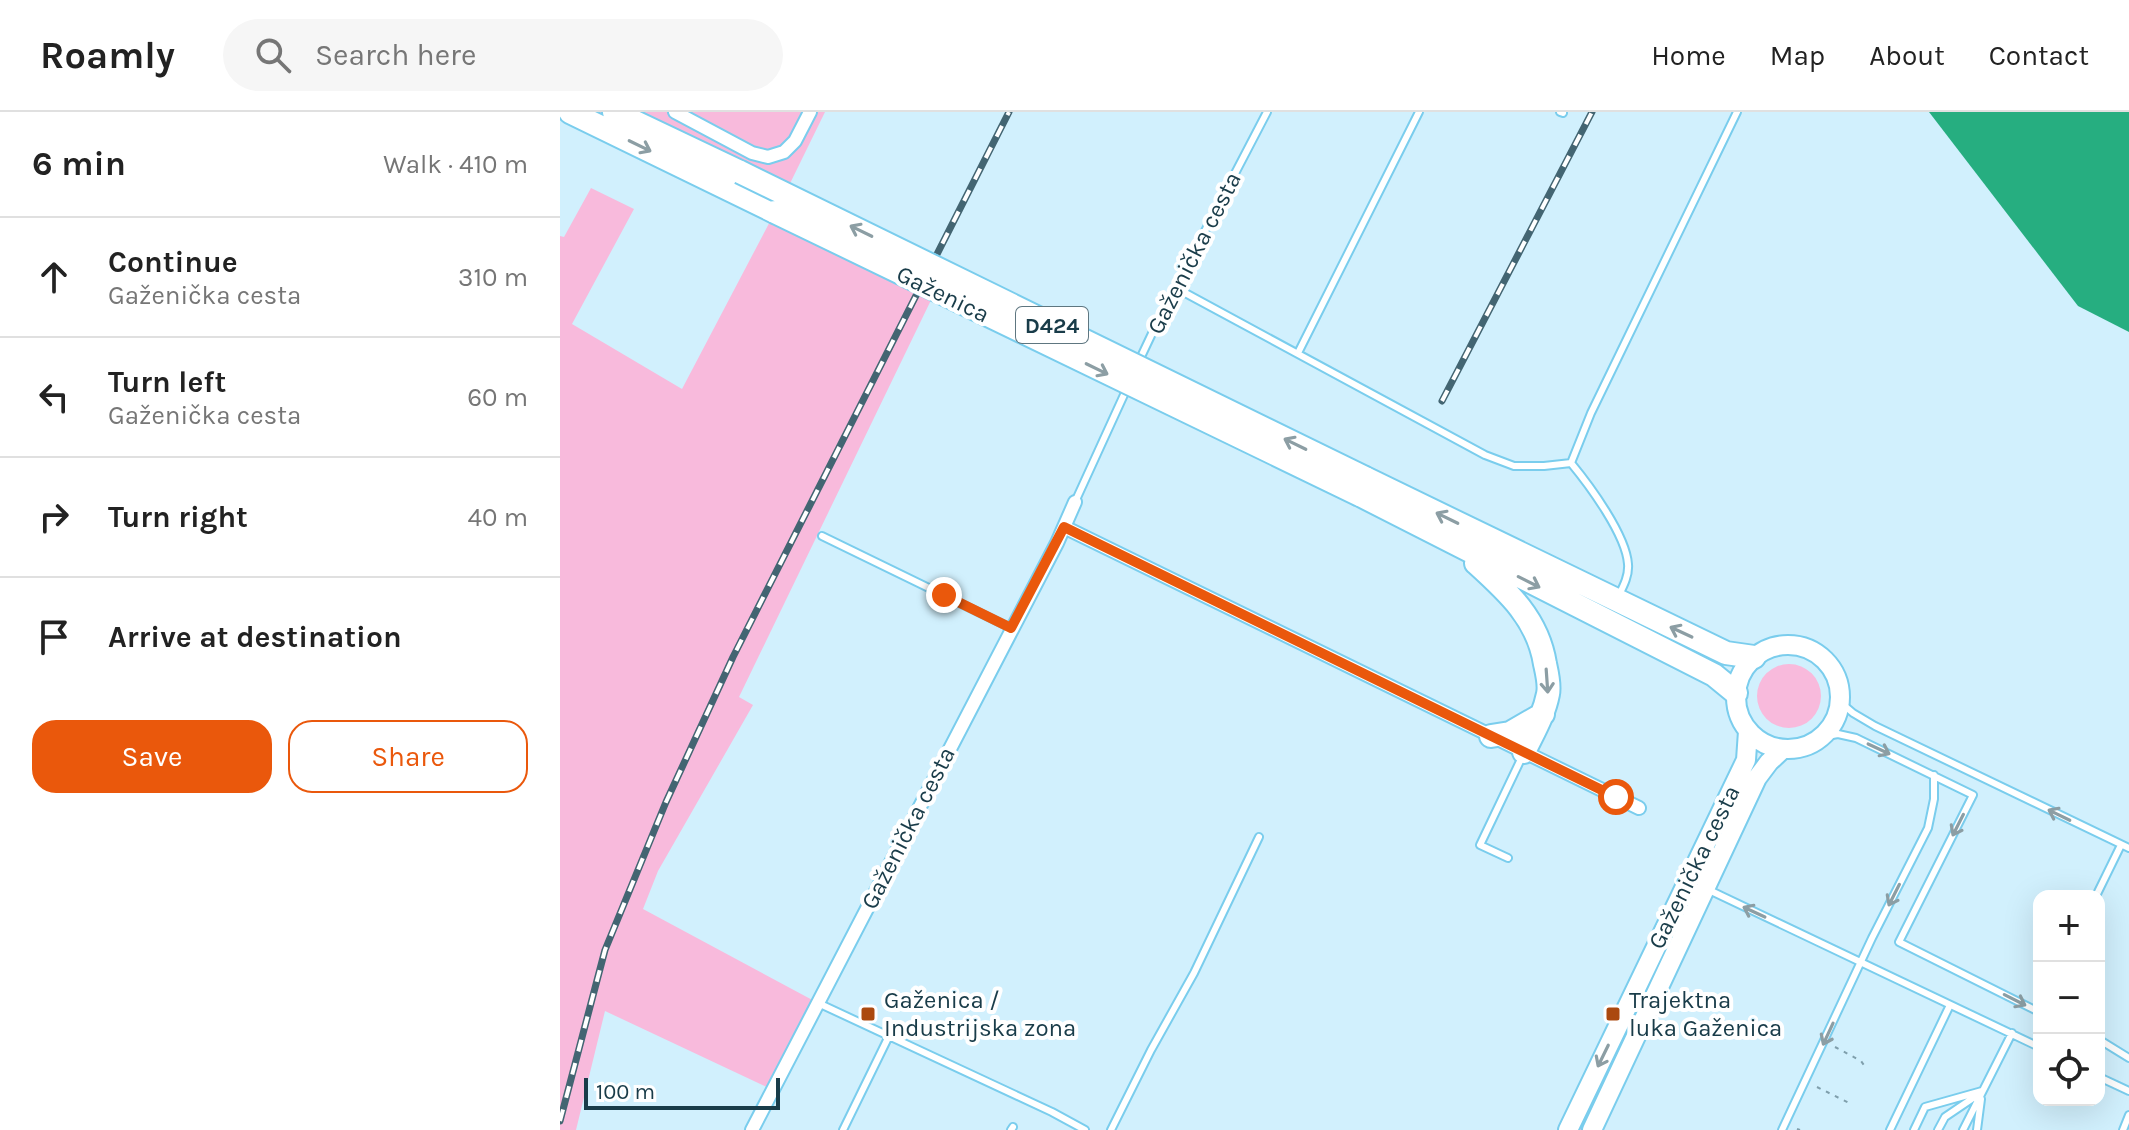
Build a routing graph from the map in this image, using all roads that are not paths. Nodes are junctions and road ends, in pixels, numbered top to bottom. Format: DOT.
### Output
graph roads {
  1 [pos="570,112"];
  2 [pos="614,112"];
  3 [pos="675,112"];
  4 [pos="810,112"];
  5 [pos="1267,112"];
  6 [pos="1419,112"];
  7 [pos="1737,112"];
  8 [pos="1176,288"];
  9 [pos="1298,353"];
  10 [pos="1571,463"];
  11 [pos="1363,487"];
  12 [pos="1075,502"];
  13 [pos="1064,527"];
  14 [pos="822,536"];
  15 [pos="1457,545"];
  16 [pos="1616,601"];
  17 [pos="1011,628"];
  18 [pos="1754,657"];
  19 [pos="1736,693"];
  20 [pos="1840,702"];
  21 [pos="1543,714"];
  22 [pos="1748,731"];
  23 [pos="1491,736"];
  24 [pos="1821,737"];
  25 [pos="1783,749"];
  26 [pos="1524,752"];
  27 [pos="1934,775"];
  28 [pos="1639,808"];
  29 [pos="1259,837"];
  30 [pos="2121,845"];
  31 [pos="2129,848"];
  32 [pos="1508,858"];
  33 [pos="1706,889"];
  34 [pos="2099,890"];
  35 [pos="1861,963"];
  36 [pos="818,1003"];
  37 [pos="1950,1005"];
  38 [pos="2033,1009"];
  39 [pos="2012,1033"];
  40 [pos="889,1036"];
  41 [pos="2105,1043"];
  42 [pos="2033,1044"];
  43 [pos="2129,1058"];
  44 [pos="2105,1080"];
  45 [pos="1982,1091"];
  46 [pos="2129,1091"];
  47 [pos="2129,1115"];
  48 [pos="752,1130"];
  49 [pos="843,1130"];
  50 [pos="1085,1130"];
  51 [pos="1111,1130"];
  52 [pos="1568,1130"];
  53 [pos="1592,1130"];
  54 [pos="1782,1130"];
  55 [pos="1890,1130"];
  56 [pos="1914,1130"];
  57 [pos="1938,1130"];
  58 [pos="1963,1130"];
  59 [pos="1977,1130"];
  60 [pos="2123,1130"];
  1 -- 11 [label="highway, Gaženica / D424, one-way, bridge"];
  11 -- 2 [label="highway, Gaženica / D424, one-way, bridge"];
  3 -- 4 [label="street"];
  5 -- 8 [label="lane, Gaženička cesta"];
  6 -- 9 [label="lane"];
  7 -- 10 [label="lane"];
  8 -- 9 [label="lane"];
  8 -- 12 [label="lane, Gaženička cesta"];
  9 -- 10 [label="lane"];
  10 -- 16 [label="lane"];
  11 -- 15 [label="highway, D424"];
  16 -- 11 [label="highway, D424, one-way"];
  12 -- 13 [label="street, Gaženička cesta"];
  13 -- 17 [label="street, Gaženička cesta"];
  13 -- 23 [label="street"];
  14 -- 17 [label="lane"];
  15 -- 19 [label="highway, D424, one-way"];
  15 -- 21 [label="highway, one-way"];
  18 -- 16 [label="highway, D424, one-way"];
  17 -- 36 [label="street, Gaženička cesta"];
  18 -- 19 [label="main road"];
  18 -- 20 [label="main road"];
  19 -- 22 [label="main road"];
  20 -- 24 [label="main road"];
  30 -- 20 [label="lane, one-way"];
  21 -- 23 [label="highway"];
  21 -- 26 [label="highway"];
  22 -- 25 [label="main road"];
  22 -- 52 [label="main road, Gaženička cesta, one-way"];
  23 -- 26 [label="street"];
  24 -- 25 [label="main road"];
  24 -- 27 [label="lane, one-way"];
  25 -- 33 [label="main road, Gaženička cesta"];
  26 -- 28 [label="street"];
  26 -- 32 [label="lane"];
  27 -- 35 [label="lane, one-way"];
  27 -- 38 [label="lane, one-way"];
  29 -- 51 [label="lane"];
  30 -- 31 [label="lane"];
  30 -- 34 [label="lane"];
  35 -- 33 [label="lane, one-way"];
  33 -- 53 [label="main road, Gaženička cesta"];
  35 -- 37 [label="lane"];
  35 -- 54 [label="lane, one-way"];
  36 -- 40 [label="lane"];
  36 -- 48 [label="street, Gaženička cesta"];
  37 -- 39 [label="lane"];
  37 -- 55 [label="lane"];
  39 -- 42 [label="lane"];
  39 -- 45 [label="lane"];
  40 -- 49 [label="lane"];
  40 -- 50 [label="lane"];
  41 -- 43 [label="lane"];
  44 -- 46 [label="lane"];
  45 -- 56 [label="lane"];
  45 -- 57 [label="lane"];
  45 -- 58 [label="lane"];
  45 -- 59 [label="lane"];
  47 -- 60 [label="lane"];
}
